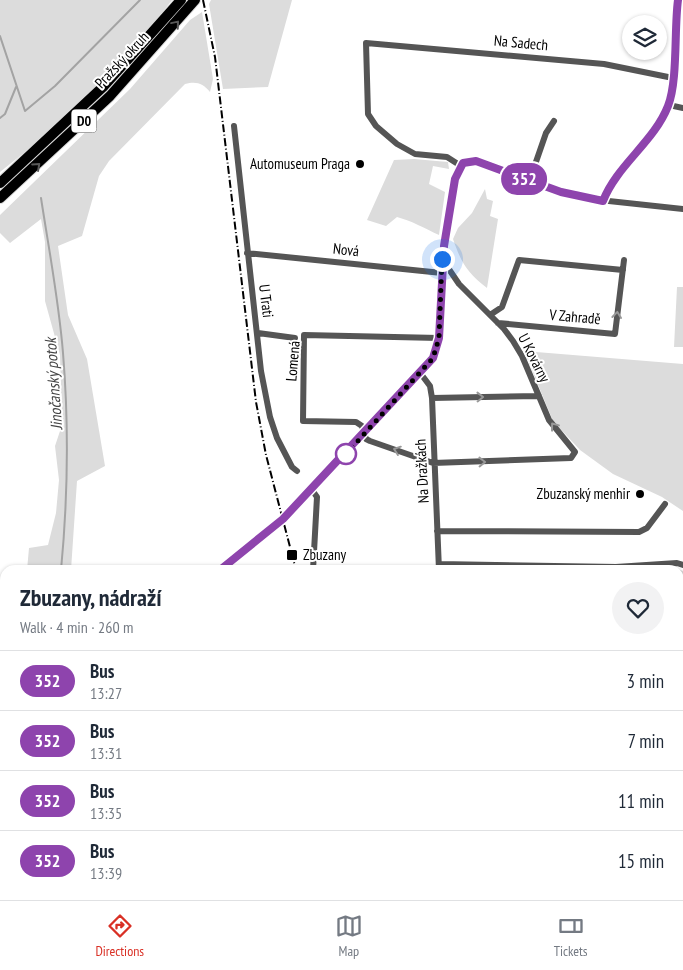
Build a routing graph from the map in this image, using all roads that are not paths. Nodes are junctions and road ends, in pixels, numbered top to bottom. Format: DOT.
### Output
graph roads {
  1 [pos="181,0"];
  2 [pos="678,0"];
  3 [pos="192,4"];
  4 [pos="673,78"];
  5 [pos="668,105"];
  6 [pos="683,108"];
  7 [pos="554,121"];
  8 [pos="234,126"];
  9 [pos="460,166"];
  10 [pos="530,182"];
  11 [pos="0,183"];
  12 [pos="0,198"];
  13 [pos="603,201"];
  14 [pos="683,209"];
  15 [pos="247,253"];
  16 [pos="442,259"];
  17 [pos="624,260"];
  18 [pos="623,270"];
  19 [pos="442,273"];
  20 [pos="490,315"];
  21 [pos="498,323"];
  22 [pos="258,334"];
  23 [pos="295,338"];
  24 [pos="439,338"];
  25 [pos="420,374"];
  26 [pos="540,396"];
  27 [pos="432,398"];
  28 [pos="365,433"];
  29 [pos="433,463"];
  30 [pos="297,471"];
  31 [pos="312,490"];
  32 [pos="665,504"];
  33 [pos="437,531"];
  34 [pos="226,565"];
  35 [pos="314,565"];
  36 [pos="439,565"];
  37 [pos="642,565"];
  38 [pos="683,565"];
  1 -- 11 [label="highway, Pražský okruh / D0"];
  2 -- 4 [label="street"];
  12 -- 3 [label="highway, Pražský okruh / D0, one-way"];
  4 -- 5 [label="street"];
  4 -- 9 [label="street, Na Sadech"];
  5 -- 6 [label="street"];
  5 -- 13 [label="street"];
  7 -- 10 [label="street"];
  8 -- 15 [label="street, U Trati"];
  9 -- 10 [label="street"];
  9 -- 16 [label="street"];
  10 -- 13 [label="street"];
  13 -- 14 [label="street"];
  15 -- 19 [label="street, Nová"];
  15 -- 22 [label="street, U Trati"];
  16 -- 19 [label="street"];
  16 -- 20 [label="street, U Kovárny"];
  17 -- 18 [label="street, V Zahradě"];
  18 -- 20 [label="street"];
  21 -- 18 [label="street, V Zahradě, one-way"];
  19 -- 24 [label="street"];
  20 -- 21 [label="street, U Kovárny"];
  21 -- 26 [label="street, U Kovárny"];
  22 -- 23 [label="street"];
  22 -- 30 [label="street, U Trati"];
  24 -- 25 [label="street"];
  24 -- 28 [label="street, Lomená"];
  25 -- 27 [label="street, Na Dražkách"];
  25 -- 28 [label="street"];
  27 -- 26 [label="street, one-way"];
  29 -- 26 [label="street, U Kovárny, one-way"];
  27 -- 29 [label="street, Na Dražkách"];
  29 -- 28 [label="street, one-way"];
  28 -- 31 [label="street"];
  29 -- 33 [label="street, Na Dražkách"];
  31 -- 34 [label="street"];
  31 -- 35 [label="street"];
  32 -- 33 [label="street"];
  33 -- 36 [label="street, Na Dražkách"];
  37 -- 38 [label="street"];
}
